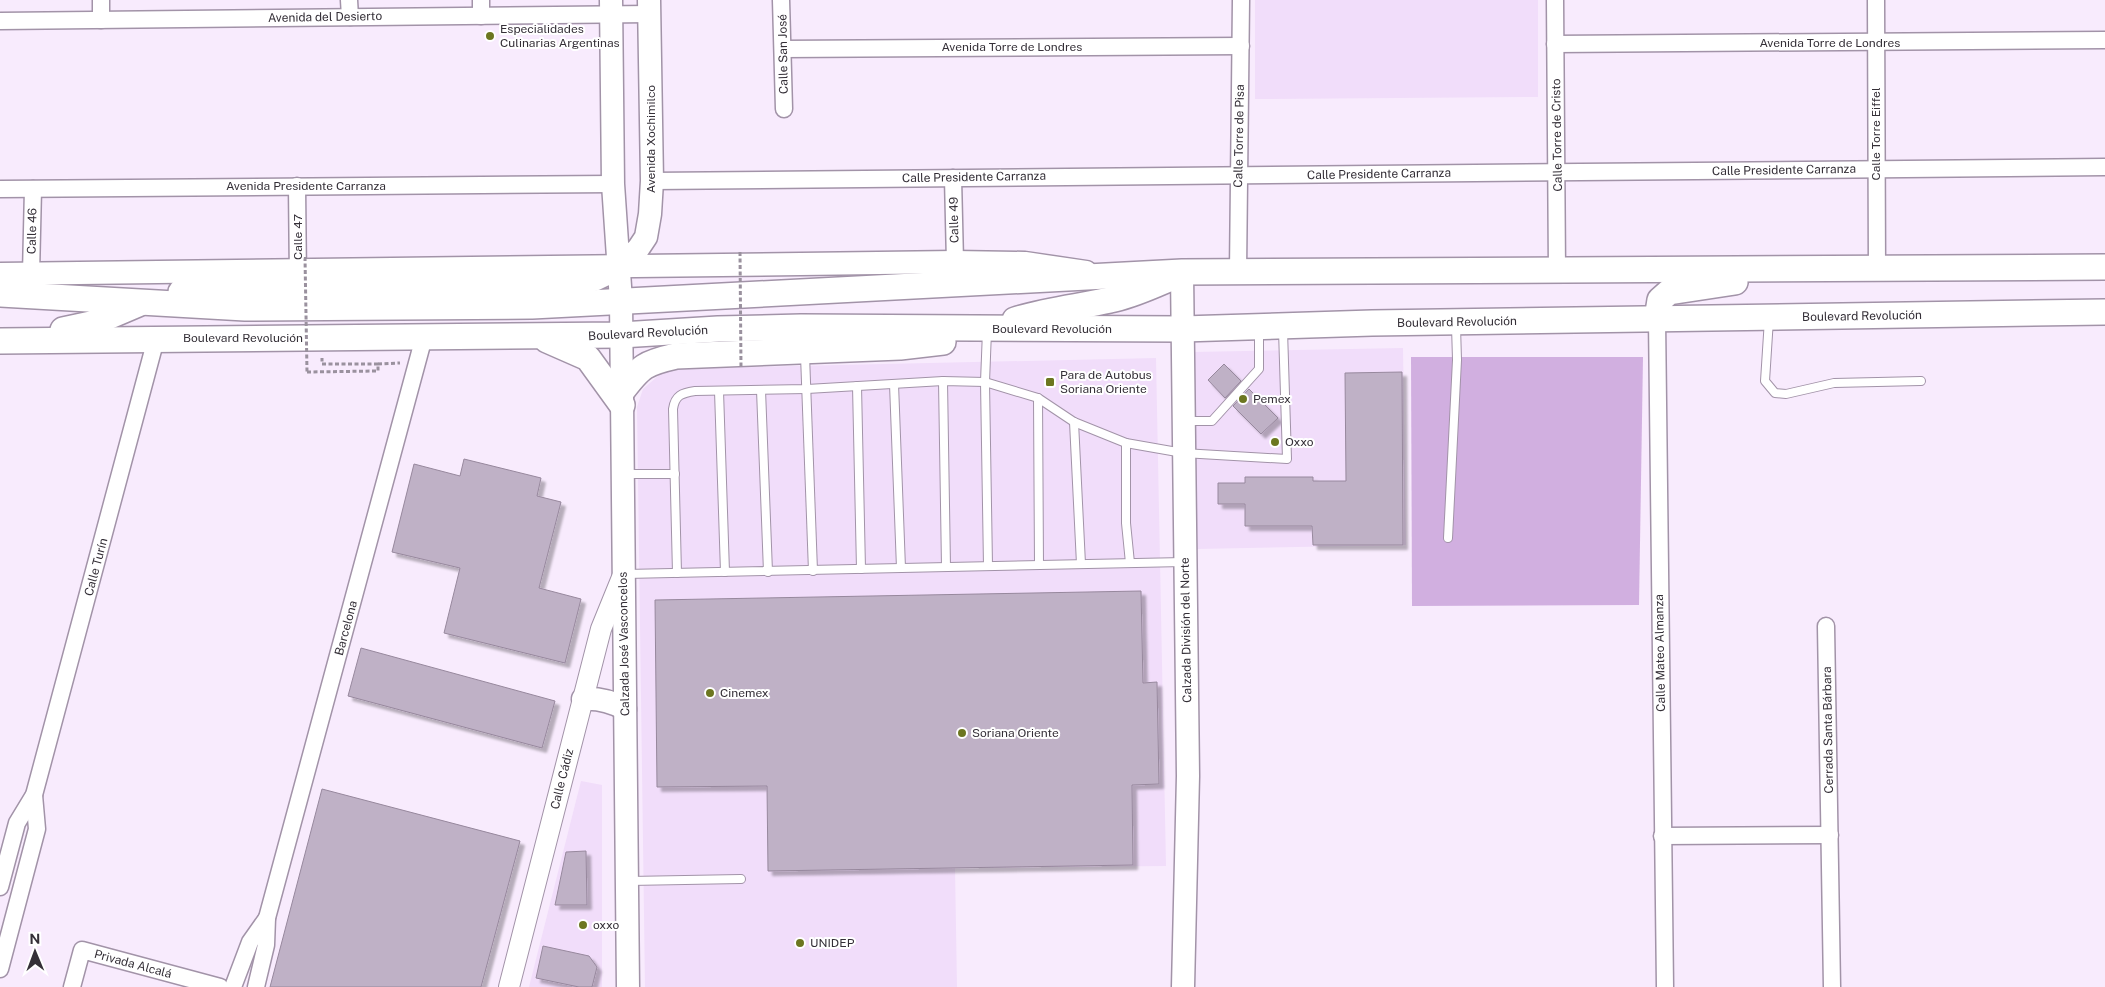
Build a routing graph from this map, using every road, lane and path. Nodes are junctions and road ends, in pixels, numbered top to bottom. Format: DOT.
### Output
graph roads {
  1 [pos="101,0"];
  2 [pos="349,0"];
  3 [pos="781,0"];
  4 [pos="1241,0"];
  5 [pos="1555,0"];
  6 [pos="1876,0"];
  7 [pos="611,7"];
  8 [pos="650,7"];
  9 [pos="481,8"];
  10 [pos="350,17"];
  11 [pos="101,20"];
  12 [pos="0,21"];
  13 [pos="2105,40"];
  14 [pos="1876,43"];
  15 [pos="1556,44"];
  16 [pos="1241,46"];
  17 [pos="782,48"];
  18 [pos="784,109"];
  19 [pos="2105,167"];
  20 [pos="1877,169"];
  21 [pos="1558,172"];
  22 [pos="1238,175"];
  23 [pos="953,178"];
  24 [pos="652,180"];
  25 [pos="612,184"];
  26 [pos="297,186"];
  27 [pos="0,189"];
  28 [pos="33,189"];
  29 [pos="740,252"];
  30 [pos="955,262"];
  31 [pos="618,267"];
  32 [pos="2105,267"];
  33 [pos="1877,269"];
  34 [pos="1781,270"];
  35 [pos="1557,271"];
  36 [pos="300,272"];
  37 [pos="1182,272"];
  38 [pos="1238,272"];
  39 [pos="0,274"];
  40 [pos="31,274"];
  41 [pos="1110,276"];
  42 [pos="0,294"];
  43 [pos="621,301"];
  44 [pos="141,303"];
  45 [pos="2105,312"];
  46 [pos="1770,317"];
  47 [pos="1657,319"];
  48 [pos="1456,322"];
  49 [pos="1271,326"];
  50 [pos="987,329"];
  51 [pos="1183,329"];
  52 [pos="536,336"];
  53 [pos="621,336"];
  54 [pos="424,337"];
  55 [pos="156,339"];
  56 [pos="3,341"];
  57 [pos="805,351"];
  58 [pos="322,364"];
  59 [pos="741,368"];
  60 [pos="943,380"];
  61 [pos="1921,381"];
  62 [pos="985,382"];
  63 [pos="894,384"];
  64 [pos="856,386"];
  65 [pos="807,389"];
  66 [pos="761,390"];
  67 [pos="719,391"];
  68 [pos="622,398"];
  69 [pos="1038,398"];
  70 [pos="1183,421"];
  71 [pos="1074,422"];
  72 [pos="1126,443"];
  73 [pos="1183,453"];
  74 [pos="623,474"];
  75 [pos="675,474"];
  76 [pos="1448,538"];
  77 [pos="1185,562"];
  78 [pos="1130,563"];
  79 [pos="1081,564"];
  80 [pos="1039,565"];
  81 [pos="988,566"];
  82 [pos="946,567"];
  83 [pos="901,568"];
  84 [pos="861,569"];
  85 [pos="814,570"];
  86 [pos="724,572"];
  87 [pos="768,572"];
  88 [pos="624,574"];
  89 [pos="677,574"];
  90 [pos="1826,626"];
  91 [pos="583,699"];
  92 [pos="625,709"];
  93 [pos="34,795"];
  94 [pos="1830,835"];
  95 [pos="1662,836"];
  96 [pos="5,846"];
  97 [pos="741,880"];
  98 [pos="627,881"];
  99 [pos="0,886"];
  100 [pos="267,918"];
  101 [pos="0,969"];
  102 [pos="72,987"];
  103 [pos="220,987"];
  104 [pos="233,987"];
  105 [pos="256,987"];
  106 [pos="509,987"];
  107 [pos="628,987"];
  108 [pos="1183,987"];
  109 [pos="1665,987"];
  110 [pos="1832,987"];
  1 -- 11 [label="street"];
  2 -- 10 [label="street"];
  3 -- 17 [label="street, Calle San José"];
  4 -- 16 [label="street, Calle Torre de Pisa"];
  5 -- 15 [label="street, Calle Torre de Cristo"];
  6 -- 14 [label="street, Calle Torre Eiffel"];
  7 -- 8 [label="street, Avenida del Desierto"];
  7 -- 9 [label="street, Avenida del Desierto"];
  7 -- 25 [label="main road"];
  8 -- 24 [label="main road, Avenida Xochimilco"];
  9 -- 10 [label="street, Avenida del Desierto"];
  10 -- 11 [label="street, Avenida del Desierto"];
  11 -- 12 [label="street, Avenida del Desierto"];
  13 -- 14 [label="street, Avenida Torre de Londres"];
  14 -- 15 [label="street, Avenida Torre de Londres"];
  14 -- 20 [label="street, Calle Torre Eiffel"];
  15 -- 21 [label="street, Calle Torre de Cristo"];
  16 -- 17 [label="street, Avenida Torre de Londres"];
  16 -- 22 [label="street, Calle Torre de Pisa"];
  17 -- 18 [label="street, Calle San José"];
  19 -- 20 [label="street, Calle Presidente Carranza"];
  20 -- 21 [label="street, Calle Presidente Carranza"];
  20 -- 33 [label="street, Calle Torre Eiffel"];
  21 -- 22 [label="street, Calle Presidente Carranza"];
  21 -- 35 [label="street, Calle Torre de Cristo"];
  22 -- 23 [label="street, Calle Presidente Carranza"];
  22 -- 38 [label="street, Calle Torre de Pisa"];
  23 -- 24 [label="street, Calle Presidente Carranza"];
  23 -- 30 [label="street, Calle 49"];
  24 -- 31 [label="main road, Avenida Xochimilco"];
  25 -- 26 [label="street, Avenida Presidente Carranza"];
  25 -- 31 [label="main road"];
  26 -- 28 [label="street, Avenida Presidente Carranza"];
  26 -- 36 [label="street, Calle 47"];
  27 -- 28 [label="street, Avenida Presidente Carranza"];
  28 -- 40 [label="street, Calle 46"];
  29 -- 59 [label="path, bridge"];
  30 -- 31 [label="main road"];
  30 -- 41 [label="main road"];
  31 -- 36 [label="main road"];
  31 -- 43 [label="main road"];
  32 -- 33 [label="main road"];
  33 -- 34 [label="main road"];
  34 -- 35 [label="main road"];
  34 -- 47 [label="main road"];
  35 -- 38 [label="main road"];
  36 -- 40 [label="main road"];
  36 -- 44 [label="main road"];
  36 -- 58 [label="path, bridge"];
  37 -- 38 [label="main road"];
  37 -- 41 [label="main road"];
  37 -- 50 [label="main road"];
  37 -- 51 [label="main road, Calzada División del Norte"];
  39 -- 40 [label="main road"];
  41 -- 43 [label="main road"];
  42 -- 44 [label="main road"];
  43 -- 44 [label="main road"];
  43 -- 53 [label="main road, Calzada José Vasconcelos"];
  44 -- 56 [label="main road"];
  45 -- 46 [label="main road, Boulevard Revolución"];
  46 -- 47 [label="main road, Boulevard Revolución"];
  46 -- 61 [label="lane"];
  47 -- 48 [label="main road, Boulevard Revolución"];
  47 -- 95 [label="street, Calle Mateo Almanza"];
  48 -- 49 [label="main road, Boulevard Revolución"];
  48 -- 76 [label="lane"];
  49 -- 51 [label="main road, Boulevard Revolución"];
  49 -- 70 [label="lane"];
  49 -- 73 [label="lane"];
  50 -- 51 [label="main road, Boulevard Revolución"];
  50 -- 53 [label="main road, Boulevard Revolución"];
  50 -- 57 [label="main road"];
  50 -- 62 [label="lane"];
  51 -- 70 [label="main road, Calzada División del Norte"];
  52 -- 53 [label="main road, Boulevard Revolución"];
  52 -- 54 [label="main road, Boulevard Revolución"];
  52 -- 68 [label="main road"];
  53 -- 68 [label="main road, Calzada José Vasconcelos"];
  54 -- 55 [label="main road, Boulevard Revolución"];
  54 -- 100 [label="street, Barcelona"];
  55 -- 56 [label="main road, Boulevard Revolución"];
  55 -- 93 [label="street, Calle Turín"];
  57 -- 65 [label="lane"];
  57 -- 68 [label="main road"];
  60 -- 62 [label="lane"];
  60 -- 63 [label="lane"];
  60 -- 82 [label="lane"];
  62 -- 69 [label="lane"];
  62 -- 81 [label="lane"];
  63 -- 64 [label="lane"];
  63 -- 83 [label="lane"];
  64 -- 65 [label="lane"];
  64 -- 84 [label="lane"];
  65 -- 66 [label="lane"];
  65 -- 85 [label="lane"];
  66 -- 67 [label="lane"];
  66 -- 87 [label="lane"];
  67 -- 75 [label="lane"];
  67 -- 86 [label="lane"];
  68 -- 74 [label="main road, Calzada José Vasconcelos"];
  69 -- 71 [label="lane"];
  69 -- 80 [label="lane"];
  70 -- 73 [label="main road, Calzada División del Norte"];
  71 -- 72 [label="lane"];
  71 -- 79 [label="lane"];
  72 -- 73 [label="lane"];
  72 -- 78 [label="lane"];
  73 -- 77 [label="main road, Calzada División del Norte"];
  74 -- 75 [label="lane"];
  74 -- 88 [label="main road, Calzada José Vasconcelos"];
  75 -- 89 [label="lane"];
  77 -- 78 [label="lane"];
  77 -- 108 [label="main road, Calzada División del Norte"];
  78 -- 79 [label="lane"];
  79 -- 80 [label="lane"];
  80 -- 81 [label="lane"];
  81 -- 82 [label="lane"];
  82 -- 83 [label="lane"];
  83 -- 84 [label="lane"];
  84 -- 85 [label="lane"];
  85 -- 87 [label="lane"];
  86 -- 87 [label="lane"];
  86 -- 89 [label="lane"];
  88 -- 89 [label="lane"];
  88 -- 91 [label="street, Calle Cádiz"];
  88 -- 92 [label="main road, Calzada José Vasconcelos"];
  90 -- 94 [label="street, Cerrada Santa Bárbara"];
  91 -- 92 [label="main road"];
  91 -- 106 [label="street, Calle Cádiz"];
  92 -- 98 [label="main road, Calzada José Vasconcelos"];
  93 -- 96 [label="street, Calle Turín"];
  93 -- 101 [label="street, Calle Turín"];
  94 -- 95 [label="street"];
  94 -- 110 [label="street, Cerrada Santa Bárbara"];
  95 -- 109 [label="street, Calle Mateo Almanza"];
  96 -- 99 [label="street, Calle Turín"];
  97 -- 98 [label="lane"];
  98 -- 107 [label="main road, Calzada José Vasconcelos"];
  100 -- 104 [label="street, Barcelona"];
  100 -- 105 [label="street, Barcelona"];
  102 -- 103 [label="street, Privada Alcalá"];
}
